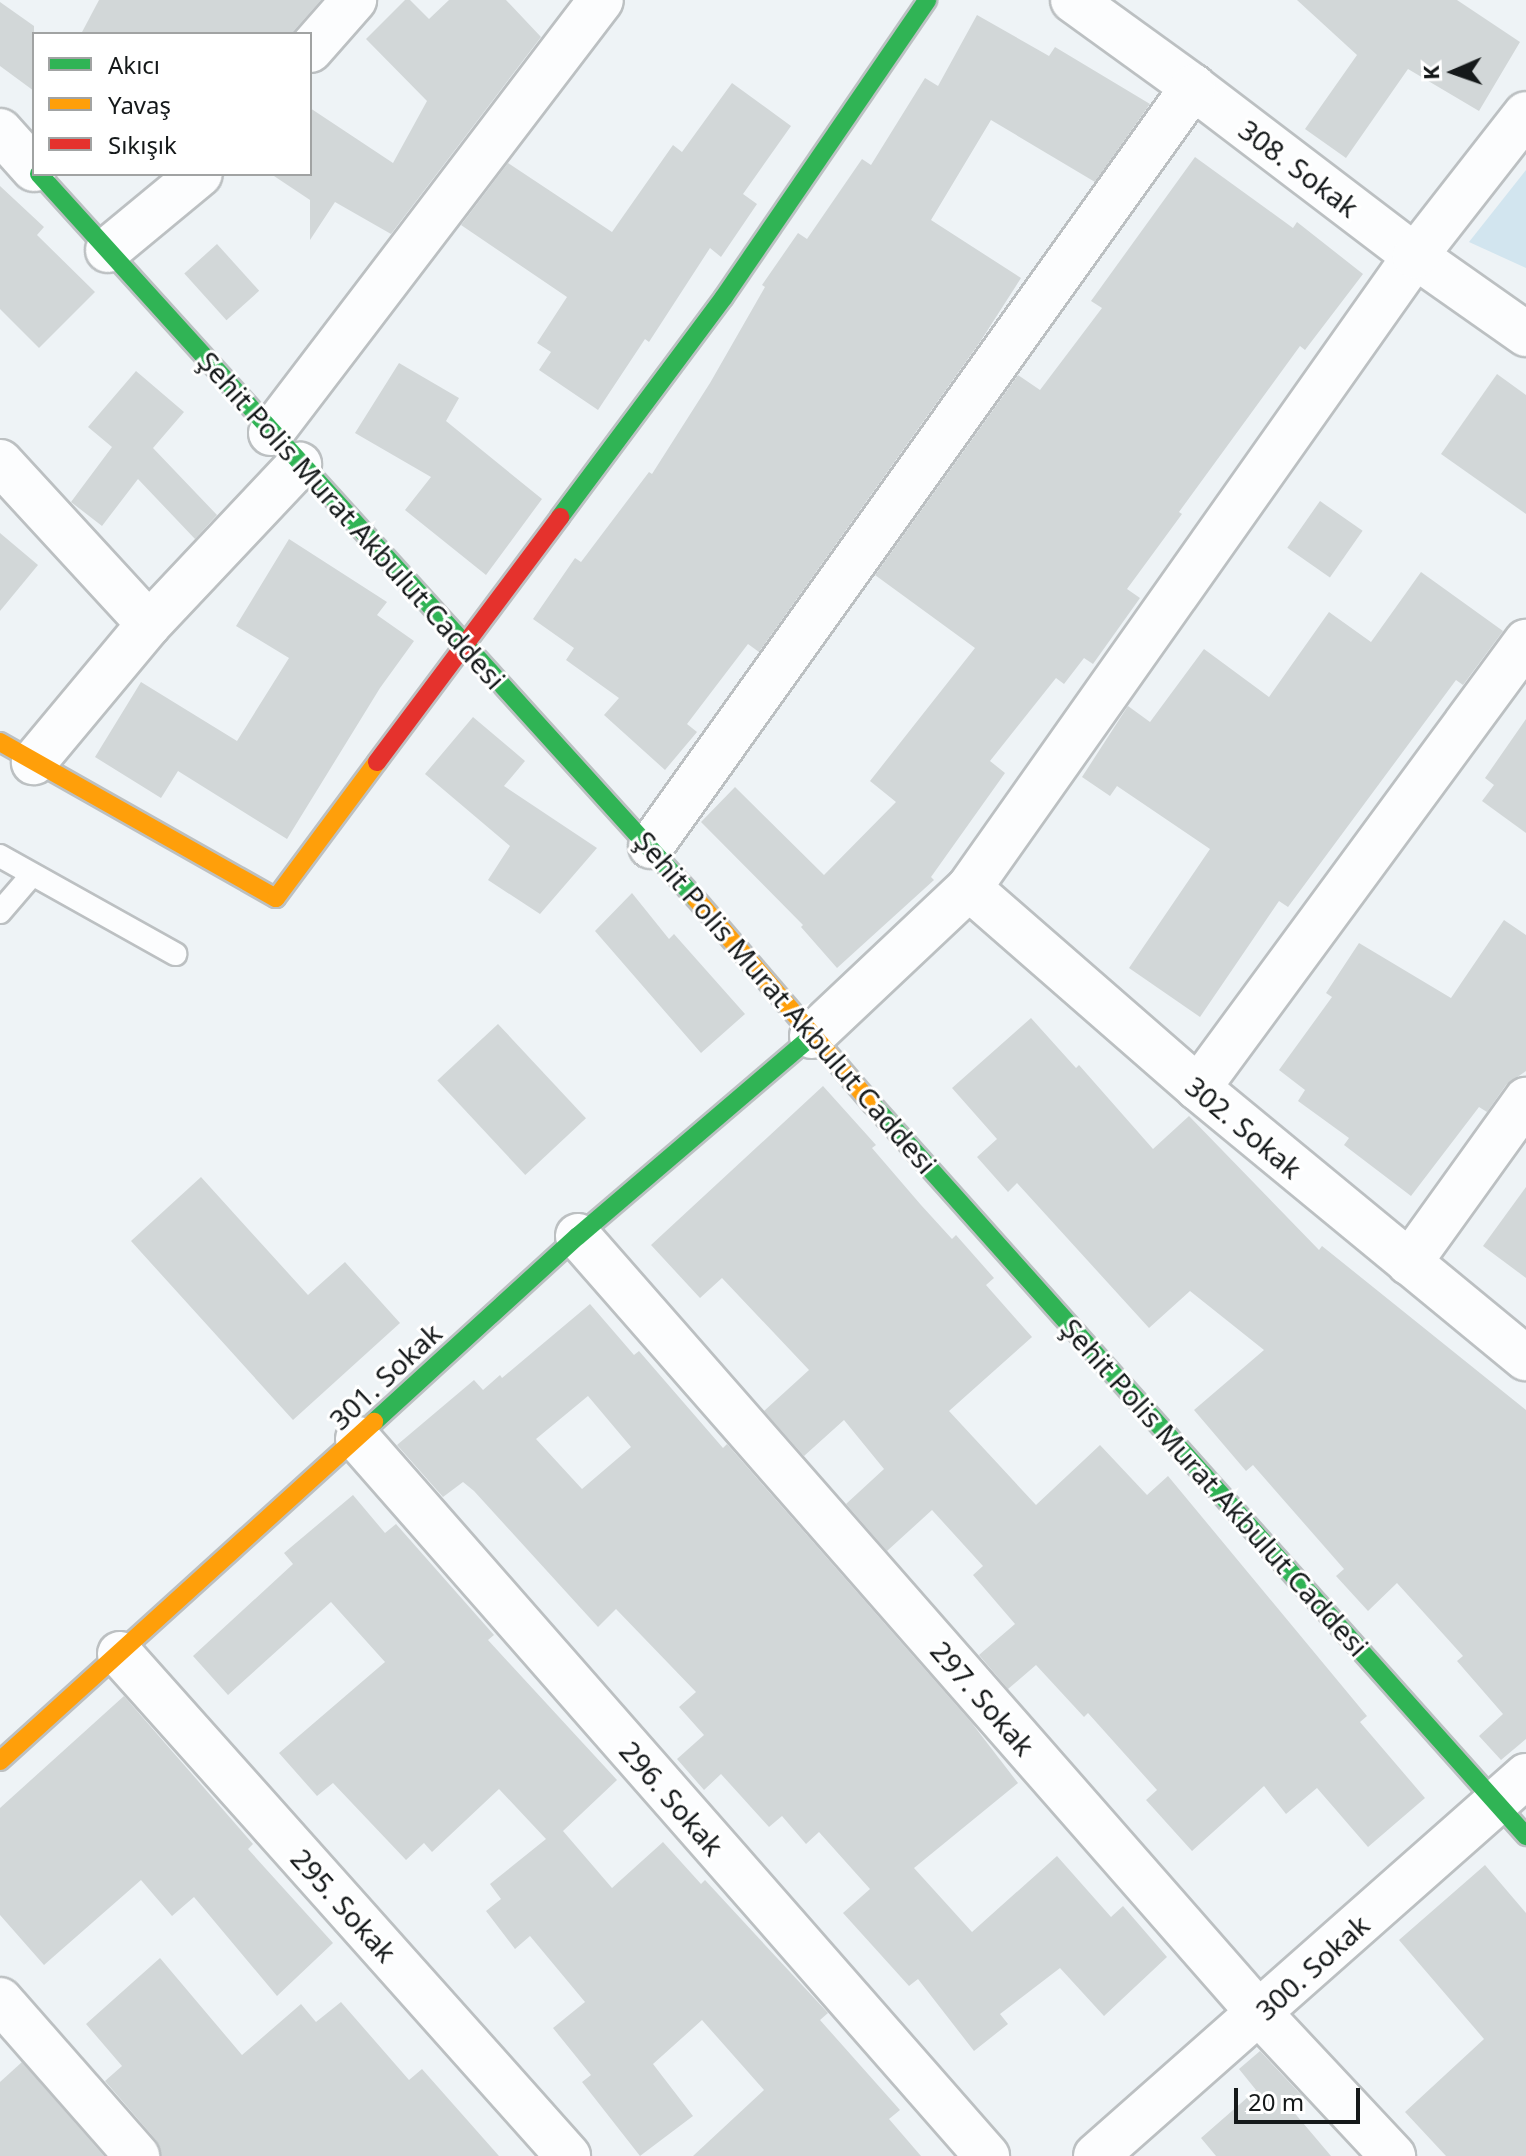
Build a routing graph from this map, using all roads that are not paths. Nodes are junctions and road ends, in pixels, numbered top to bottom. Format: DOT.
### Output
graph roads {
  1 [pos="354,0"];
  2 [pos="601,0"];
  3 [pos="927,0"];
  4 [pos="1073,0"];
  5 [pos="312,48"];
  6 [pos="1193,87"];
  7 [pos="1526,114"];
  8 [pos="0,131"];
  9 [pos="32,167"];
  10 [pos="41,176"];
  11 [pos="198,176"];
  12 [pos="108,250"];
  13 [pos="1415,256"];
  14 [pos="1526,334"];
  15 [pos="285,449"];
  16 [pos="0,462"];
  17 [pos="149,624"];
  18 [pos="1526,642"];
  19 [pos="464,644"];
  20 [pos="17,752"];
  21 [pos="651,846"];
  22 [pos="0,856"];
  23 [pos="31,876"];
  24 [pos="969,888"];
  25 [pos="0,912"];
  26 [pos="175,954"];
  27 [pos="812,1036"];
  28 [pos="1198,1088"];
  29 [pos="1526,1100"];
  30 [pos="578,1236"];
  31 [pos="1409,1263"];
  32 [pos="1526,1358"];
  33 [pos="358,1439"];
  34 [pos="120,1654"];
  35 [pos="0,1761"];
  36 [pos="1512,1789"];
  37 [pos="1526,1836"];
  38 [pos="0,2000"];
  39 [pos="1260,2014"];
  40 [pos="137,2156"];
  41 [pos="568,2156"];
  42 [pos="987,2156"];
  43 [pos="1096,2156"];
  44 [pos="1393,2156"];
  1 -- 5 [label="street"];
  2 -- 15 [label="street"];
  3 -- 19 [label="street"];
  4 -- 6 [label="street, 308. Sokak"];
  6 -- 13 [label="street, 308. Sokak"];
  6 -- 21 [label="street"];
  7 -- 13 [label="street"];
  8 -- 9 [label="street"];
  10 -- 12 [label="street, Şehit Polis Murat Akbulut Caddesi"];
  11 -- 12 [label="street"];
  12 -- 15 [label="street, Şehit Polis Murat Akbulut Caddesi"];
  13 -- 14 [label="street, 308. Sokak"];
  13 -- 24 [label="street"];
  15 -- 17 [label="street"];
  15 -- 19 [label="street, Şehit Polis Murat Akbulut Caddesi"];
  16 -- 17 [label="street"];
  17 -- 20 [label="street"];
  18 -- 28 [label="street"];
  19 -- 20 [label="street"];
  19 -- 21 [label="street, Şehit Polis Murat Akbulut Caddesi"];
  21 -- 27 [label="street, Şehit Polis Murat Akbulut Caddesi"];
  22 -- 23 [label="lane"];
  23 -- 25 [label="lane"];
  23 -- 26 [label="lane"];
  24 -- 27 [label="street"];
  24 -- 28 [label="street, 302. Sokak"];
  27 -- 30 [label="street, 301. Sokak"];
  27 -- 36 [label="street, Şehit Polis Murat Akbulut Caddesi"];
  28 -- 31 [label="street, 302. Sokak"];
  29 -- 31 [label="street"];
  30 -- 33 [label="street, 301. Sokak"];
  30 -- 39 [label="street, 297. Sokak"];
  31 -- 32 [label="street, 302. Sokak"];
  33 -- 34 [label="street, 301. Sokak"];
  33 -- 42 [label="street, 296. Sokak"];
  34 -- 35 [label="street, 301. Sokak"];
  34 -- 41 [label="street, 295. Sokak"];
  36 -- 37 [label="street, Şehit Polis Murat Akbulut Caddesi"];
  36 -- 39 [label="street, 300. Sokak"];
  38 -- 40 [label="street"];
  39 -- 43 [label="street, 300. Sokak"];
  39 -- 44 [label="street, 297. Sokak"];
}
